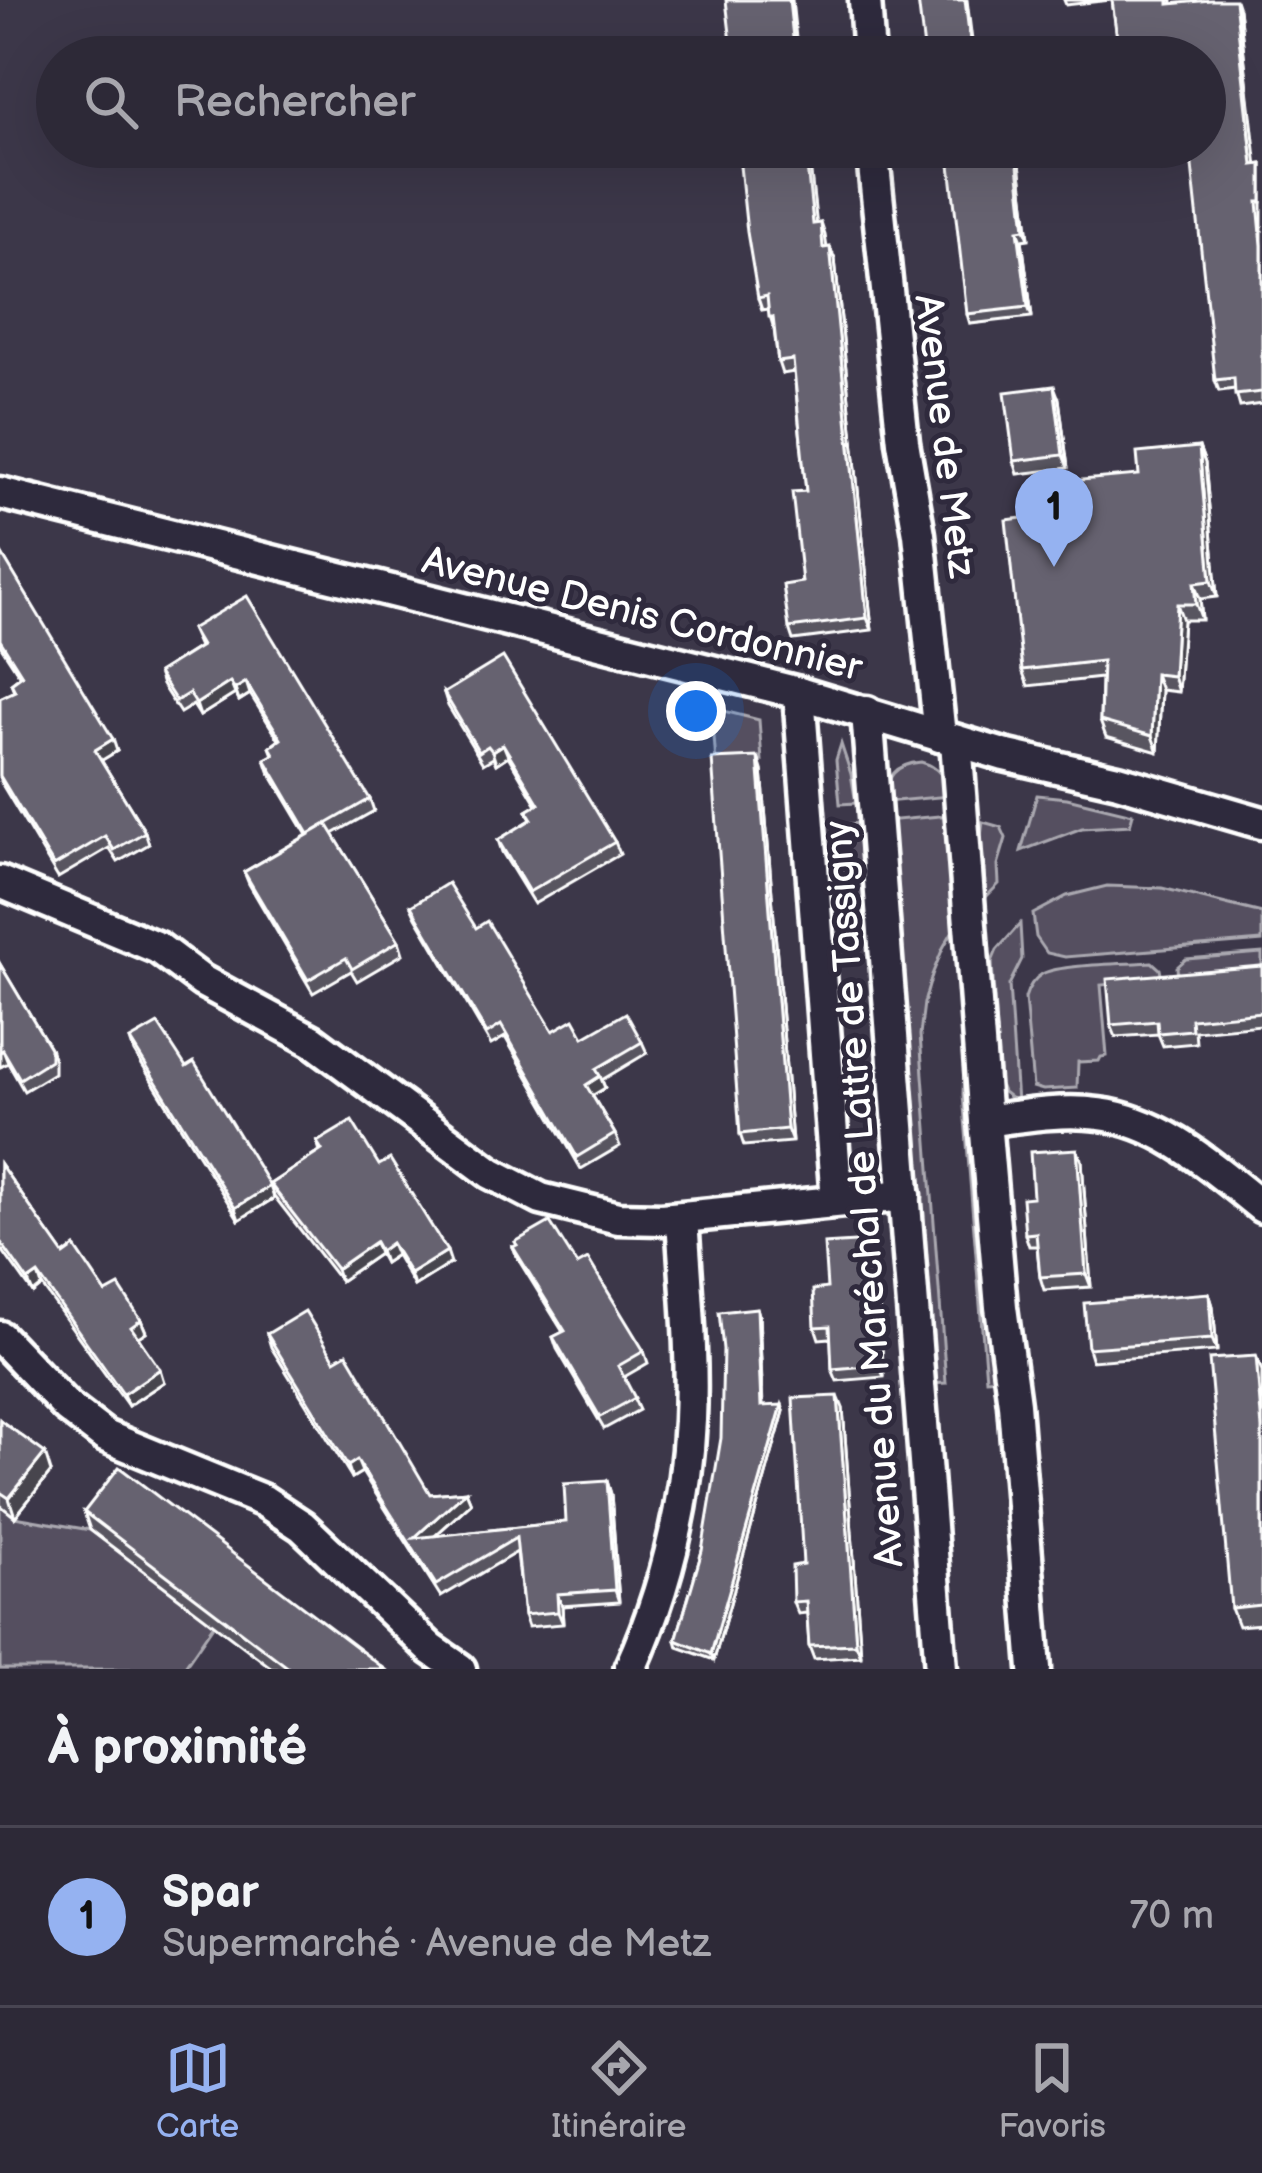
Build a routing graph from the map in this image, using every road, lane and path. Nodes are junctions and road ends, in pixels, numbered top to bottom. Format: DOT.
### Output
graph roads {
  1 [pos="865,0"];
  2 [pos="868,36"];
  3 [pos="874,168"];
  4 [pos="0,493"];
  5 [pos="799,693"];
  6 [pos="867,712"];
  7 [pos="948,739"];
  8 [pos="1262,823"];
  9 [pos="0,882"];
  10 [pos="985,1121"];
  11 [pos="905,1195"];
  12 [pos="837,1201"];
  13 [pos="1262,1207"];
  14 [pos="682,1218"];
  15 [pos="0,1337"];
  16 [pos="460,1669"];
  17 [pos="630,1669"];
  18 [pos="941,1669"];
  19 [pos="1035,1669"];
  1 -- 2 [label="street"];
  3 -- 7 [label="street, Avenue de Metz"];
  4 -- 5 [label="street, Avenue Denis Cordonnier"];
  5 -- 6 [label="street, Avenue Denis Cordonnier"];
  5 -- 12 [label="street, Avenue du Maréchal de Lattre de Tassigny"];
  6 -- 7 [label="street, Avenue Denis Cordonnier"];
  6 -- 11 [label="street, Avenue du Maréchal de Lattre de Tassigny"];
  7 -- 8 [label="street, Avenue Denis Cordonnier"];
  7 -- 10 [label="street"];
  9 -- 14 [label="street"];
  10 -- 13 [label="street"];
  10 -- 19 [label="street"];
  11 -- 12 [label="street"];
  11 -- 18 [label="street, Avenue du Maréchal de Lattre de Tassigny"];
  12 -- 14 [label="street"];
  14 -- 17 [label="street"];
  15 -- 16 [label="street"];
}
